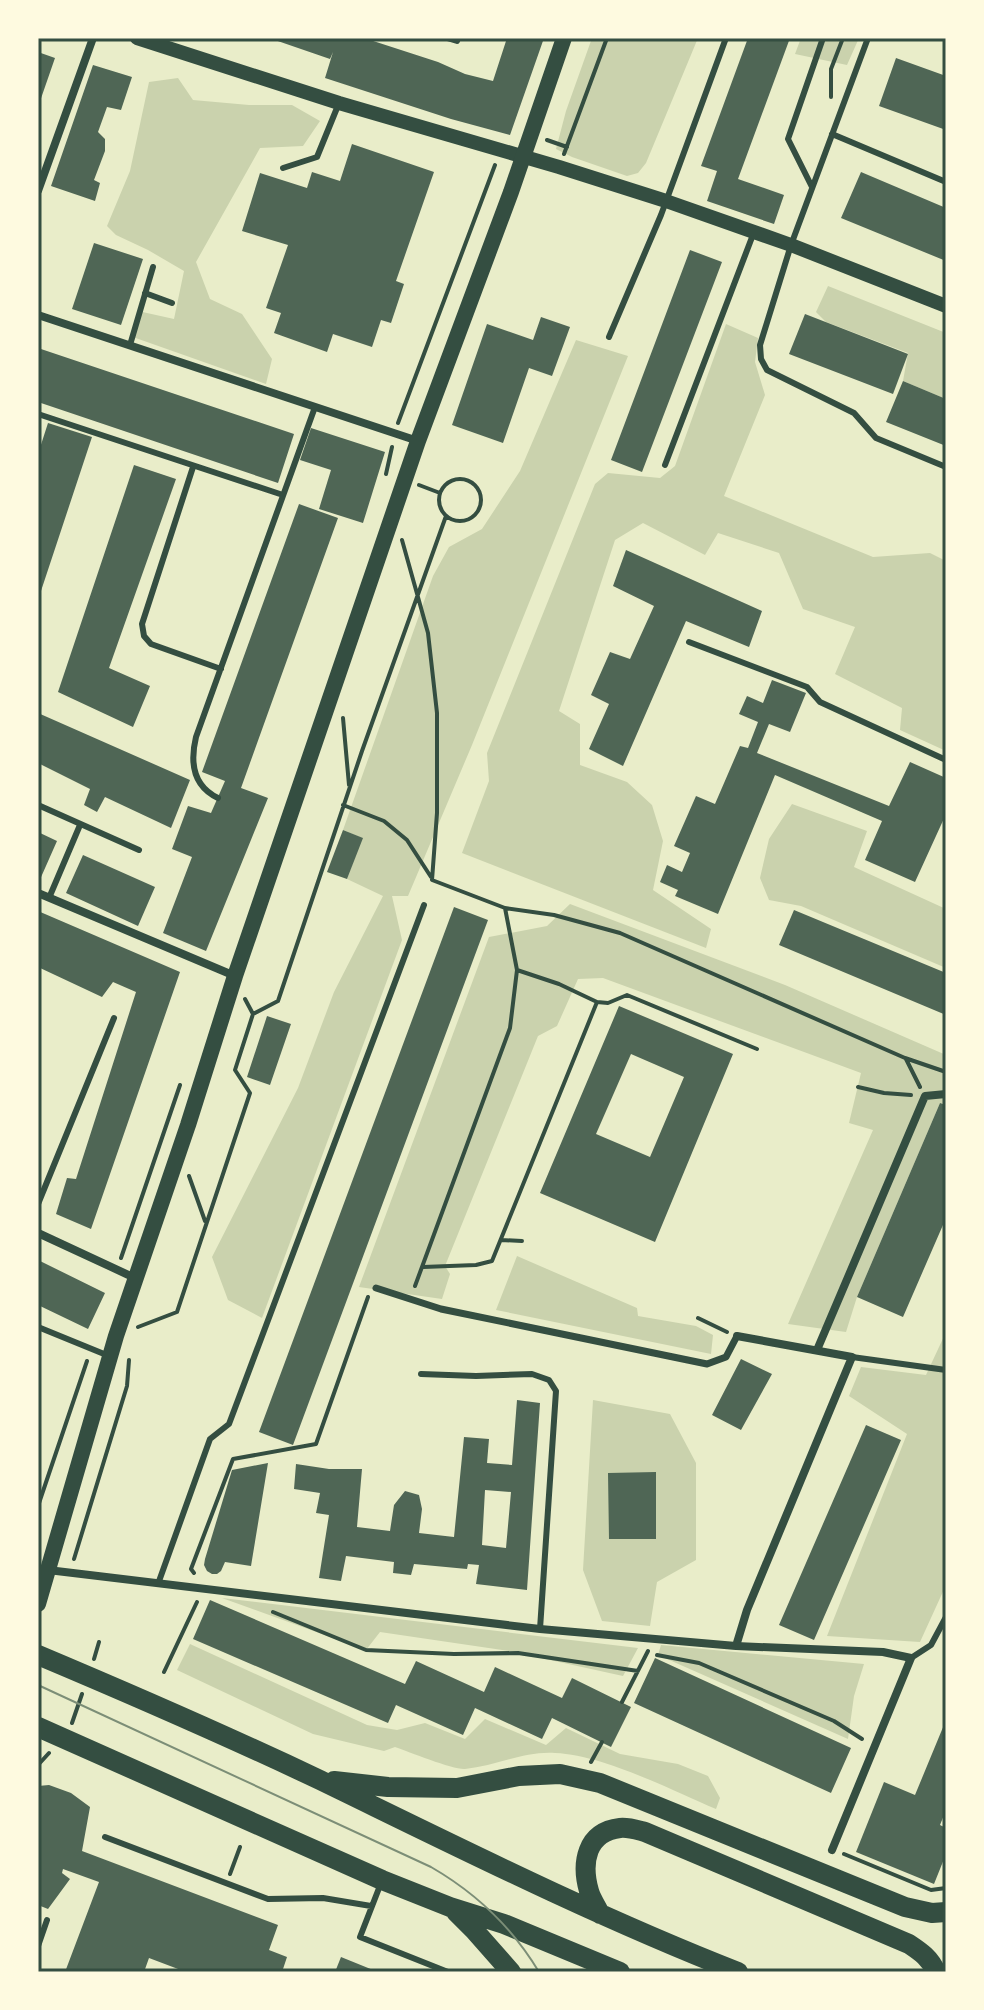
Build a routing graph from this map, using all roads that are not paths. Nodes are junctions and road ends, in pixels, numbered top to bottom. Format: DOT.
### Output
graph roads {
  1 [pos="93,38"];
  2 [pos="137,38"];
  3 [pos="447,38"];
  4 [pos="458,38"];
  5 [pos="564,38"];
  6 [pos="726,38"];
  7 [pos="823,38"];
  8 [pos="868,38"];
  9 [pos="339,103"];
  10 [pos="832,134"];
  11 [pos="523,157"];
  12 [pos="283,168"];
  13 [pos="946,182"];
  14 [pos="812,187"];
  15 [pos="38,191"];
  16 [pos="666,201"];
  17 [pos="754,232"];
  18 [pos="791,245"];
  19 [pos="153,267"];
  20 [pos="145,293"];
  21 [pos="172,303"];
  22 [pos="946,306"];
  23 [pos="38,315"];
  24 [pos="609,337"];
  25 [pos="130,345"];
  26 [pos="315,407"];
  27 [pos="38,414"];
  28 [pos="418,441"];
  29 [pos="665,465"];
  30 [pos="193,467"];
  31 [pos="946,467"];
  32 [pos="283,495"];
  33 [pos="689,642"];
  34 [pos="221,669"];
  35 [pos="946,760"];
  36 [pos="218,798"];
  37 [pos="38,805"];
  38 [pos="80,825"];
  39 [pos="139,850"];
  40 [pos="38,893"];
  41 [pos="49,898"];
  42 [pos="424,905"];
  43 [pos="235,976"];
  44 [pos="114,1018"];
  45 [pos="946,1094"];
  46 [pos="38,1204"];
  47 [pos="38,1233"];
  48 [pos="135,1278"];
  49 [pos="376,1288"];
  50 [pos="38,1327"];
  51 [pos="737,1336"];
  52 [pos="817,1350"];
  53 [pos="111,1356"];
  54 [pos="852,1357"];
  55 [pos="946,1370"];
  56 [pos="421,1374"];
  57 [pos="47,1569"];
  58 [pos="158,1584"];
  59 [pos="38,1604"];
  60 [pos="946,1617"];
  61 [pos="540,1629"];
  62 [pos="736,1646"];
  63 [pos="38,1655"];
  64 [pos="911,1658"];
  65 [pos="38,1727"];
  66 [pos="318,1779"];
  67 [pos="105,1837"];
  68 [pos="832,1850"];
  69 [pos="382,1880"];
  70 [pos="371,1906"];
  71 [pos="450,1907"];
  72 [pos="946,1912"];
  73 [pos="600,1914"];
  74 [pos="47,1920"];
  75 [pos="38,1946"];
  76 [pos="448,1972"];
  77 [pos="511,1972"];
  78 [pos="620,1972"];
  79 [pos="738,1972"];
  80 [pos="936,1972"];
  1 -- 15 [label="street"];
  2 -- 9 [label="street"];
  3 -- 4 [label="lane"];
  5 -- 11 [label="main road"];
  6 -- 16 [label="lane"];
  7 -- 14 [label="lane"];
  8 -- 10 [label="lane"];
  9 -- 11 [label="street"];
  9 -- 12 [label="lane"];
  10 -- 13 [label="lane"];
  10 -- 14 [label="lane"];
  11 -- 16 [label="street"];
  11 -- 28 [label="main road"];
  14 -- 18 [label="lane"];
  16 -- 17 [label="street"];
  16 -- 24 [label="lane"];
  17 -- 18 [label="street"];
  17 -- 29 [label="lane"];
  18 -- 22 [label="street"];
  18 -- 31 [label="lane"];
  19 -- 20 [label="lane"];
  20 -- 21 [label="lane"];
  20 -- 25 [label="lane"];
  23 -- 25 [label="street"];
  25 -- 26 [label="street"];
  26 -- 28 [label="street"];
  26 -- 32 [label="lane"];
  27 -- 30 [label="lane"];
  28 -- 43 [label="main road"];
  30 -- 32 [label="lane"];
  30 -- 34 [label="lane"];
  32 -- 34 [label="lane"];
  33 -- 35 [label="lane"];
  34 -- 36 [label="lane"];
  37 -- 38 [label="lane"];
  38 -- 39 [label="lane"];
  38 -- 41 [label="lane"];
  40 -- 41 [label="street"];
  41 -- 43 [label="street"];
  42 -- 58 [label="lane"];
  43 -- 48 [label="main road"];
  44 -- 46 [label="lane"];
  45 -- 52 [label="street"];
  47 -- 48 [label="street"];
  48 -- 53 [label="main road"];
  49 -- 51 [label="street"];
  50 -- 53 [label="lane"];
  51 -- 52 [label="street"];
  52 -- 54 [label="street"];
  53 -- 57 [label="main road"];
  54 -- 55 [label="lane"];
  54 -- 62 [label="street"];
  56 -- 61 [label="lane"];
  57 -- 58 [label="street"];
  57 -- 59 [label="main road"];
  58 -- 61 [label="street"];
  60 -- 64 [label="lane"];
  61 -- 62 [label="street"];
  62 -- 64 [label="street"];
  63 -- 66 [label="main road"];
  64 -- 68 [label="street"];
  65 -- 69 [label="main road"];
  66 -- 72 [label="main road"];
  66 -- 73 [label="main road"];
  67 -- 70 [label="lane"];
  69 -- 70 [label="lane"];
  69 -- 71 [label="main road"];
  70 -- 76 [label="lane"];
  71 -- 77 [label="main road"];
  71 -- 78 [label="main road"];
  73 -- 79 [label="main road"];
  73 -- 80 [label="main road"];
  74 -- 75 [label="lane"];
}
